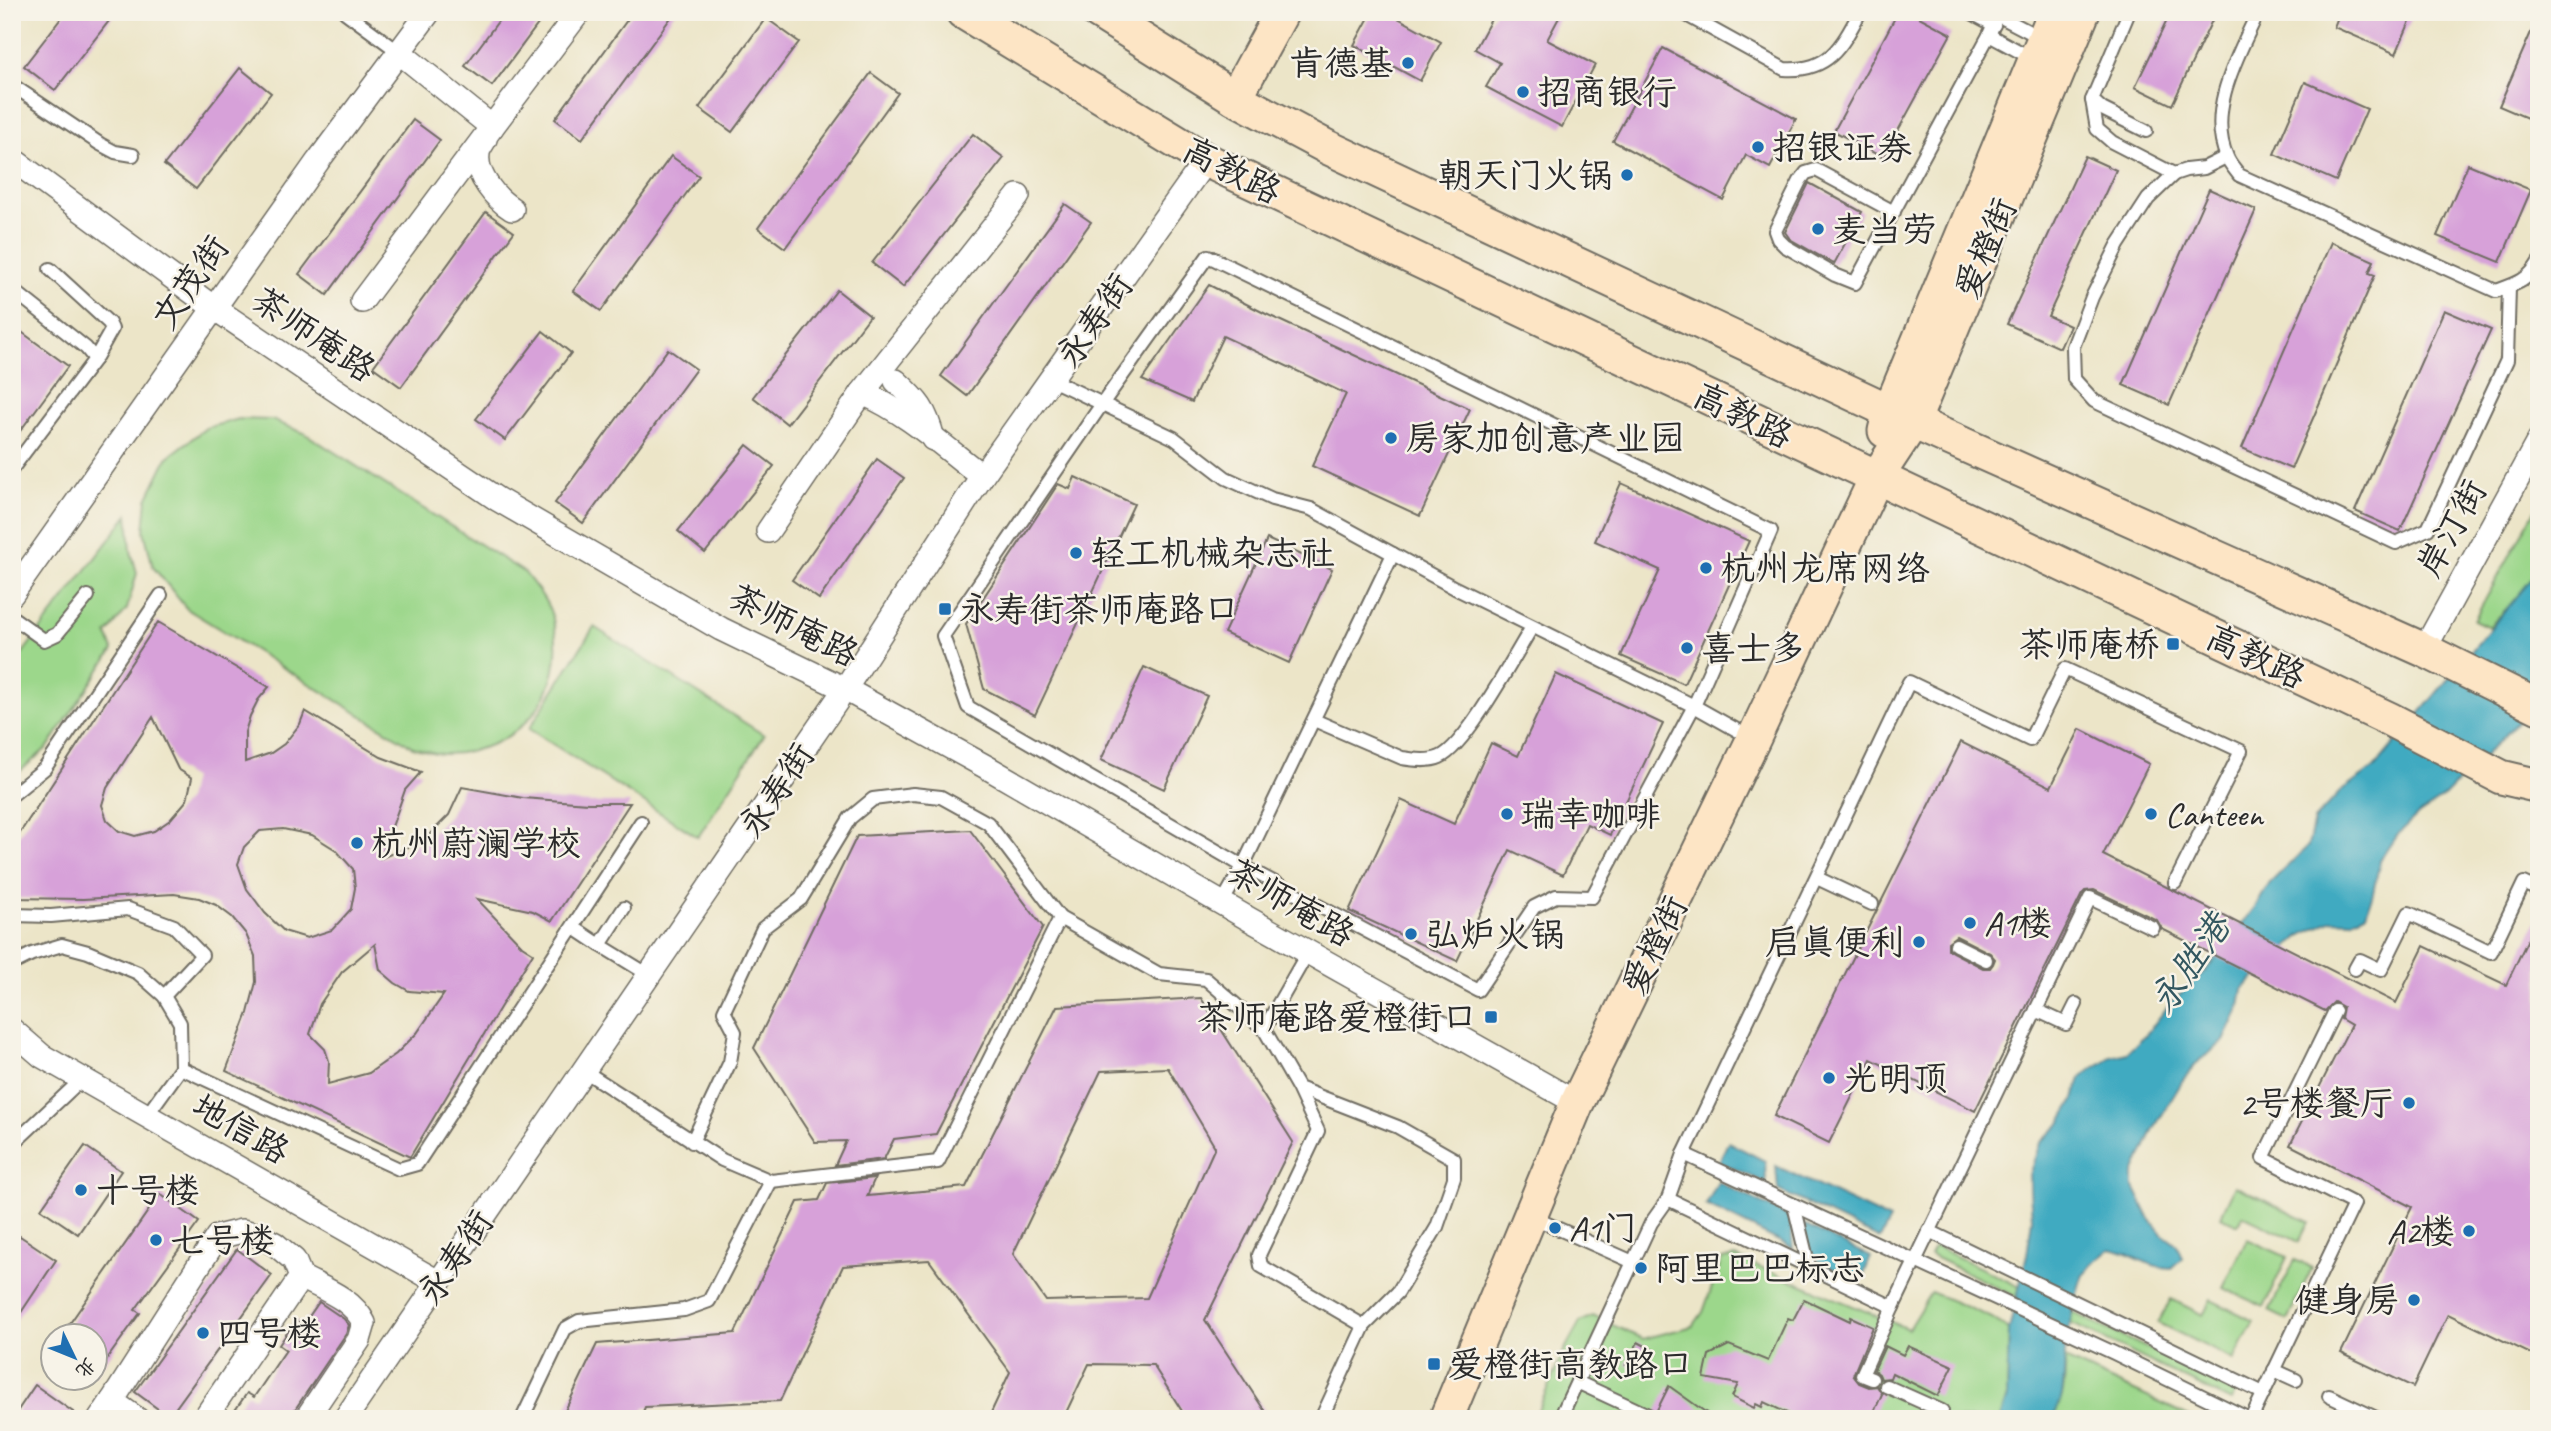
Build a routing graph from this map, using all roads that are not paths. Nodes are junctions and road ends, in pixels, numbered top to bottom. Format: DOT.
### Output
graph roads {
  1 [pos="345,12"];
  2 [pos="429,12"];
  3 [pos="579,12"];
  4 [pos="963,12"];
  5 [pos="1098,12"];
  6 [pos="1282,12"];
  7 [pos="1681,12"];
  8 [pos="1860,12"];
  9 [pos="1970,12"];
  10 [pos="2083,12"];
  11 [pos="2129,12"];
  12 [pos="2258,12"];
  13 [pos="1995,22"];
  14 [pos="2044,37"];
  15 [pos="399,52"];
  16 [pos="12,85"];
  17 [pos="1235,98"];
  18 [pos="2092,100"];
  19 [pos="492,127"];
  20 [pos="2146,131"];
  21 [pos="133,155"];
  22 [pos="2226,157"];
  23 [pos="12,159"];
  24 [pos="1206,160"];
  25 [pos="2174,174"];
  26 [pos="1018,196"];
  27 [pos="512,209"];
  28 [pos="1894,212"];
  29 [pos="2539,262"];
  30 [pos="50,269"];
  31 [pos="2509,287"];
  32 [pos="12,289"];
  33 [pos="362,301"];
  34 [pos="214,308"];
  35 [pos="95,359"];
  36 [pos="1052,380"];
  37 [pos="896,381"];
  38 [pos="862,393"];
  39 [pos="1102,404"];
  40 [pos="1902,416"];
  41 [pos="933,439"];
  42 [pos="2539,440"];
  43 [pos="12,468"];
  44 [pos="982,477"];
  45 [pos="1876,478"];
  46 [pos="768,531"];
  47 [pos="1394,554"];
  48 [pos="12,594"];
  49 [pos="161,595"];
  50 [pos="88,596"];
  51 [pos="12,617"];
  52 [pos="1532,627"];
  53 [pos="2434,654"];
  54 [pos="845,689"];
  55 [pos="1693,706"];
  56 [pos="2539,706"];
  57 [pos="1314,720"];
  58 [pos="1754,740"];
  59 [pos="2539,786"];
  60 [pos="12,795"];
  61 [pos="641,822"];
  62 [pos="1243,866"];
  63 [pos="1817,878"];
  64 [pos="2175,883"];
  65 [pos="2539,890"];
  66 [pos="1222,903"];
  67 [pos="1872,904"];
  68 [pos="624,908"];
  69 [pos="12,915"];
  70 [pos="1060,918"];
  71 [pos="573,927"];
  72 [pos="2153,928"];
  73 [pos="1956,945"];
  74 [pos="600,946"];
  75 [pos="1308,952"];
  76 [pos="1986,960"];
  77 [pos="12,964"];
  78 [pos="2356,969"];
  79 [pos="649,975"];
  80 [pos="164,996"];
  81 [pos="2076,1004"];
  82 [pos="2036,1010"];
  83 [pos="2335,1011"];
  84 [pos="1264,1029"];
  85 [pos="12,1030"];
  86 [pos="181,1068"];
  87 [pos="583,1070"];
  88 [pos="82,1079"];
  89 [pos="1298,1088"];
  90 [pos="1577,1103"];
  91 [pos="147,1115"];
  92 [pos="692,1142"];
  93 [pos="12,1145"];
  94 [pos="1684,1154"];
  95 [pos="771,1181"];
  96 [pos="1668,1199"];
  97 [pos="1794,1205"];
  98 [pos="1531,1216"];
  99 [pos="1930,1231"];
  100 [pos="1915,1260"];
  101 [pos="1633,1262"];
  102 [pos="1809,1267"];
  103 [pos="301,1277"];
  104 [pos="438,1282"];
  105 [pos="1893,1307"];
  106 [pos="1364,1326"];
  107 [pos="2274,1370"];
  108 [pos="1872,1379"];
  109 [pos="2297,1380"];
  110 [pos="1577,1382"];
  111 [pos="1886,1386"];
  112 [pos="2263,1393"];
  113 [pos="2329,1396"];
  114 [pos="106,1410"];
  115 [pos="1942,1411"];
  116 [pos="1562,1414"];
  117 [pos="1647,1415"];
  118 [pos="138,1419"];
  119 [pos="204,1419"];
  120 [pos="306,1419"];
  121 [pos="345,1419"];
  122 [pos="523,1419"];
  123 [pos="1321,1419"];
  124 [pos="1446,1419"];
  125 [pos="2250,1419"];
  126 [pos="2378,1419"];
  1 -- 15 [label="lane"];
  2 -- 15 [label="street, 文茂街"];
  3 -- 19 [label="street"];
  4 -- 24 [label="main road, 高教路"];
  5 -- 17 [label="main road, 高教路"];
  6 -- 17 [label="main road"];
  7 -- 8 [label="lane"];
  9 -- 13 [label="lane"];
  10 -- 40 [label="main road, 爱橙街"];
  11 -- 18 [label="lane"];
  12 -- 22 [label="lane"];
  13 -- 14 [label="lane"];
  13 -- 14 [label="lane"];
  13 -- 28 [label="lane"];
  14 -- 40 [label="main road, 爱橙街"];
  15 -- 19 [label="street"];
  15 -- 34 [label="street, 文茂街"];
  16 -- 21 [label="lane"];
  17 -- 40 [label="main road, 高教路"];
  18 -- 20 [label="lane"];
  18 -- 25 [label="lane"];
  19 -- 27 [label="street"];
  19 -- 33 [label="street"];
  22 -- 25 [label="lane"];
  22 -- 31 [label="lane"];
  23 -- 34 [label="street, 茶师庵路"];
  24 -- 36 [label="street, 永寿街"];
  24 -- 45 [label="main road, 高教路"];
  25 -- 31 [label="lane"];
  26 -- 38 [label="street"];
  28 -- 28 [label="lane"];
  29 -- 31 [label="lane"];
  30 -- 35 [label="lane"];
  32 -- 35 [label="lane"];
  34 -- 48 [label="street, 文茂街"];
  34 -- 54 [label="street, 茶师庵路"];
  35 -- 43 [label="lane"];
  36 -- 39 [label="lane"];
  36 -- 44 [label="street, 永寿街"];
  37 -- 41 [label="street"];
  38 -- 41 [label="street"];
  38 -- 46 [label="street"];
  39 -- 47 [label="lane"];
  39 -- 55 [label="lane"];
  39 -- 62 [label="lane"];
  40 -- 45 [label="main road, 爱橙街"];
  40 -- 53 [label="main road, 高教路"];
  41 -- 44 [label="street"];
  42 -- 53 [label="street, 岸汀街"];
  44 -- 54 [label="street, 永寿街"];
  45 -- 58 [label="main road, 爱橙街"];
  45 -- 59 [label="main road, 高教路"];
  47 -- 52 [label="lane"];
  47 -- 57 [label="lane"];
  49 -- 60 [label="lane"];
  50 -- 51 [label="lane"];
  52 -- 55 [label="lane"];
  52 -- 57 [label="lane"];
  53 -- 56 [label="main road, 高教路"];
  54 -- 66 [label="street, 茶师庵路"];
  54 -- 79 [label="street, 永寿街"];
  55 -- 58 [label="lane"];
  55 -- 62 [label="lane"];
  57 -- 62 [label="lane"];
  58 -- 90 [label="main road, 爱橙街"];
  61 -- 71 [label="lane"];
  62 -- 66 [label="lane"];
  63 -- 64 [label="lane"];
  63 -- 67 [label="lane"];
  63 -- 94 [label="lane"];
  65 -- 78 [label="lane"];
  66 -- 75 [label="street, 茶师庵路"];
  68 -- 74 [label="lane"];
  69 -- 80 [label="lane"];
  70 -- 84 [label="lane"];
  70 -- 92 [label="lane"];
  70 -- 95 [label="lane"];
  71 -- 74 [label="lane"];
  71 -- 86 [label="lane"];
  72 -- 82 [label="lane"];
  73 -- 76 [label="lane"];
  74 -- 79 [label="lane"];
  75 -- 84 [label="lane"];
  75 -- 90 [label="street, 茶师庵路"];
  77 -- 80 [label="lane"];
  79 -- 87 [label="street, 永寿街"];
  80 -- 86 [label="lane"];
  81 -- 82 [label="lane"];
  82 -- 99 [label="lane"];
  83 -- 107 [label="lane"];
  84 -- 89 [label="lane"];
  85 -- 88 [label="street, 地信路"];
  86 -- 91 [label="lane"];
  87 -- 92 [label="lane"];
  87 -- 104 [label="street, 永寿街"];
  88 -- 91 [label="street, 地信路"];
  88 -- 93 [label="lane"];
  89 -- 106 [label="lane"];
  89 -- 106 [label="lane"];
  90 -- 98 [label="main road, 爱橙街"];
  91 -- 104 [label="street, 地信路"];
  92 -- 95 [label="lane"];
  94 -- 96 [label="lane"];
  94 -- 97 [label="lane"];
  95 -- 122 [label="lane"];
  96 -- 101 [label="lane"];
  96 -- 102 [label="lane"];
  97 -- 100 [label="lane"];
  97 -- 102 [label="lane"];
  98 -- 101 [label="lane"];
  98 -- 124 [label="main road, 爱橙街"];
  99 -- 100 [label="lane"];
  99 -- 112 [label="lane"];
  100 -- 105 [label="lane"];
  100 -- 125 [label="lane"];
  101 -- 110 [label="lane"];
  102 -- 105 [label="lane"];
  103 -- 114 [label="street"];
  103 -- 119 [label="street"];
  103 -- 120 [label="street"];
  104 -- 121 [label="street, 永寿街"];
  105 -- 108 [label="lane"];
  106 -- 123 [label="lane"];
  107 -- 109 [label="lane"];
  107 -- 112 [label="lane"];
  110 -- 116 [label="lane"];
  110 -- 117 [label="lane"];
  111 -- 115 [label="lane"];
  112 -- 125 [label="lane"];
  113 -- 126 [label="lane"];
  114 -- 118 [label="street"];
}
